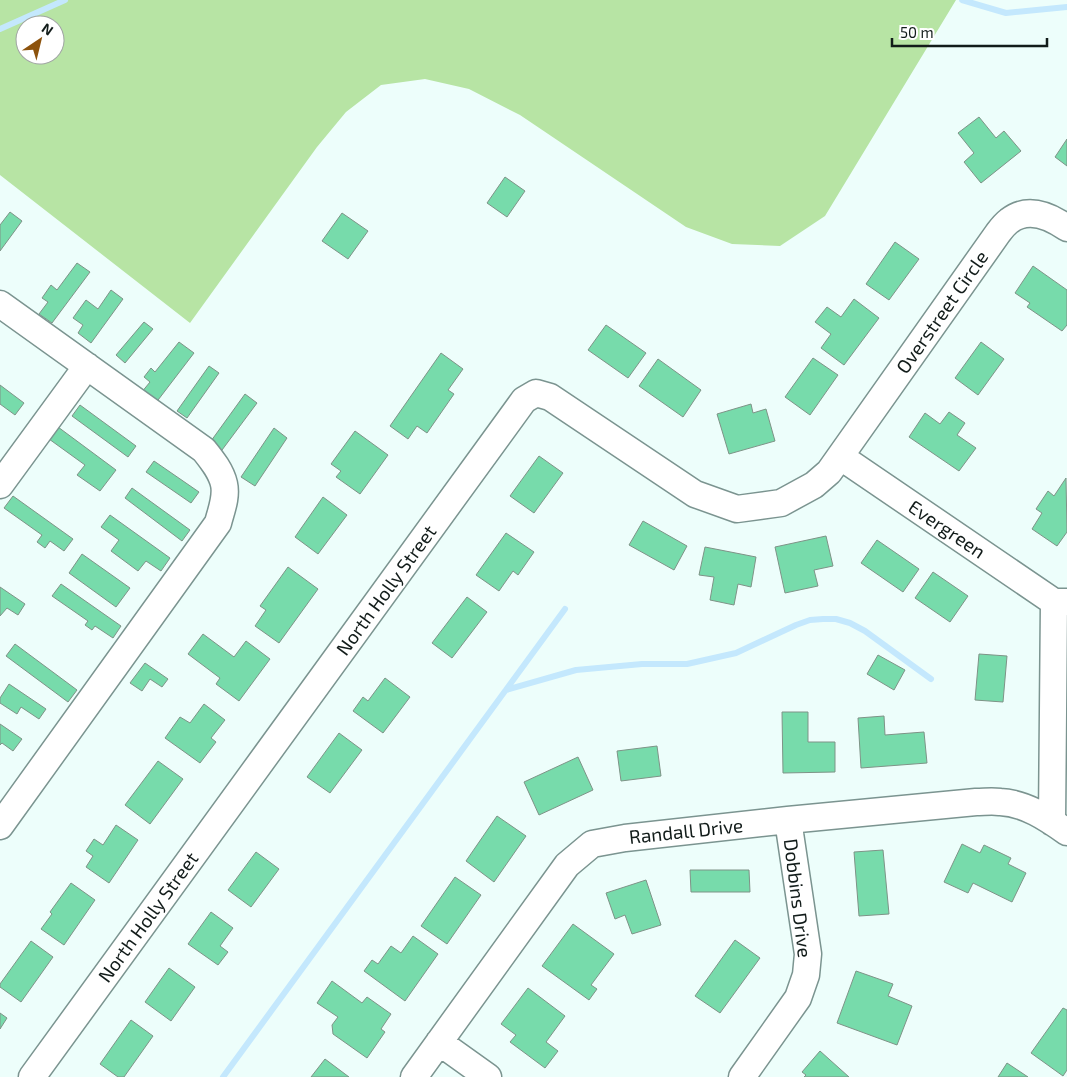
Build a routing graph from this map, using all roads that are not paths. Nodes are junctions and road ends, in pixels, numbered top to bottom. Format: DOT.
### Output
graph roads {
  1 [pos="1067,228"];
  2 [pos="0,304"];
  3 [pos="87,366"];
  4 [pos="841,456"];
  5 [pos="0,485"];
  6 [pos="1060,602"];
  7 [pos="788,820"];
  8 [pos="0,826"];
  9 [pos="1060,827"];
  10 [pos="440,1042"];
  11 [pos="32,1077"];
  12 [pos="414,1077"];
  13 [pos="488,1077"];
  14 [pos="742,1077"];
  1 -- 4 [label="street, Overstreet Circle"];
  2 -- 3 [label="street"];
  3 -- 5 [label="street"];
  3 -- 8 [label="street"];
  4 -- 6 [label="street, Evergreen"];
  4 -- 11 [label="street, North Holly Street"];
  6 -- 9 [label="street"];
  7 -- 9 [label="street, Randall Drive"];
  7 -- 10 [label="street, Randall Drive"];
  7 -- 14 [label="street, Dobbins Drive"];
  10 -- 12 [label="street, Randall Drive"];
  10 -- 13 [label="street"];
}
